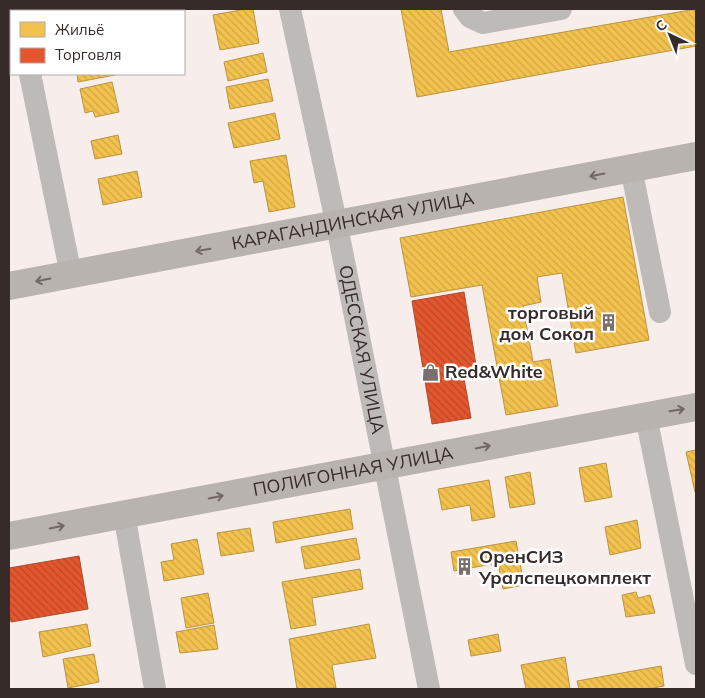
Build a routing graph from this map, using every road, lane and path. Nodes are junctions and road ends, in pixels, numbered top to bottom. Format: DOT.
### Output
graph roads {
  1 [pos="290,9"];
  2 [pos="464,9"];
  3 [pos="561,9"];
  4 [pos="30,75"];
  5 [pos="696,156"];
  6 [pos="631,168"];
  7 [pos="337,226"];
  8 [pos="71,275"];
  9 [pos="9,286"];
  10 [pos="660,312"];
  11 [pos="696,406"];
  12 [pos="646,416"];
  13 [pos="384,466"];
  14 [pos="124,514"];
  15 [pos="9,536"];
  16 [pos="696,664"];
  17 [pos="155,689"];
  18 [pos="429,689"];
  1 -- 7 [label="street, ОДЕССКАЯ УЛИЦА"];
  2 -- 3 [label="street"];
  4 -- 8 [label="street"];
  5 -- 6 [label="main road, КАРАГАНДИНСКАЯ УЛИЦА"];
  6 -- 7 [label="main road, КАРАГАНДИНСКАЯ УЛИЦА, one-way"];
  6 -- 10 [label="street"];
  7 -- 8 [label="main road, КАРАГАНДИНСКАЯ УЛИЦА, one-way"];
  7 -- 13 [label="street, ОДЕССКАЯ УЛИЦА"];
  8 -- 9 [label="main road, КАРАГАНДИНСКАЯ УЛИЦА, one-way"];
  12 -- 11 [label="main road, ПОЛИГОННАЯ УЛИЦА, one-way"];
  13 -- 12 [label="main road, ПОЛИГОННАЯ УЛИЦА, one-way"];
  12 -- 16 [label="street"];
  14 -- 13 [label="main road, ПОЛИГОННАЯ УЛИЦА, one-way"];
  13 -- 18 [label="street, ОДЕССКАЯ УЛИЦА"];
  15 -- 14 [label="main road, ПОЛИГОННАЯ УЛИЦА, one-way"];
  14 -- 17 [label="street"];
}
